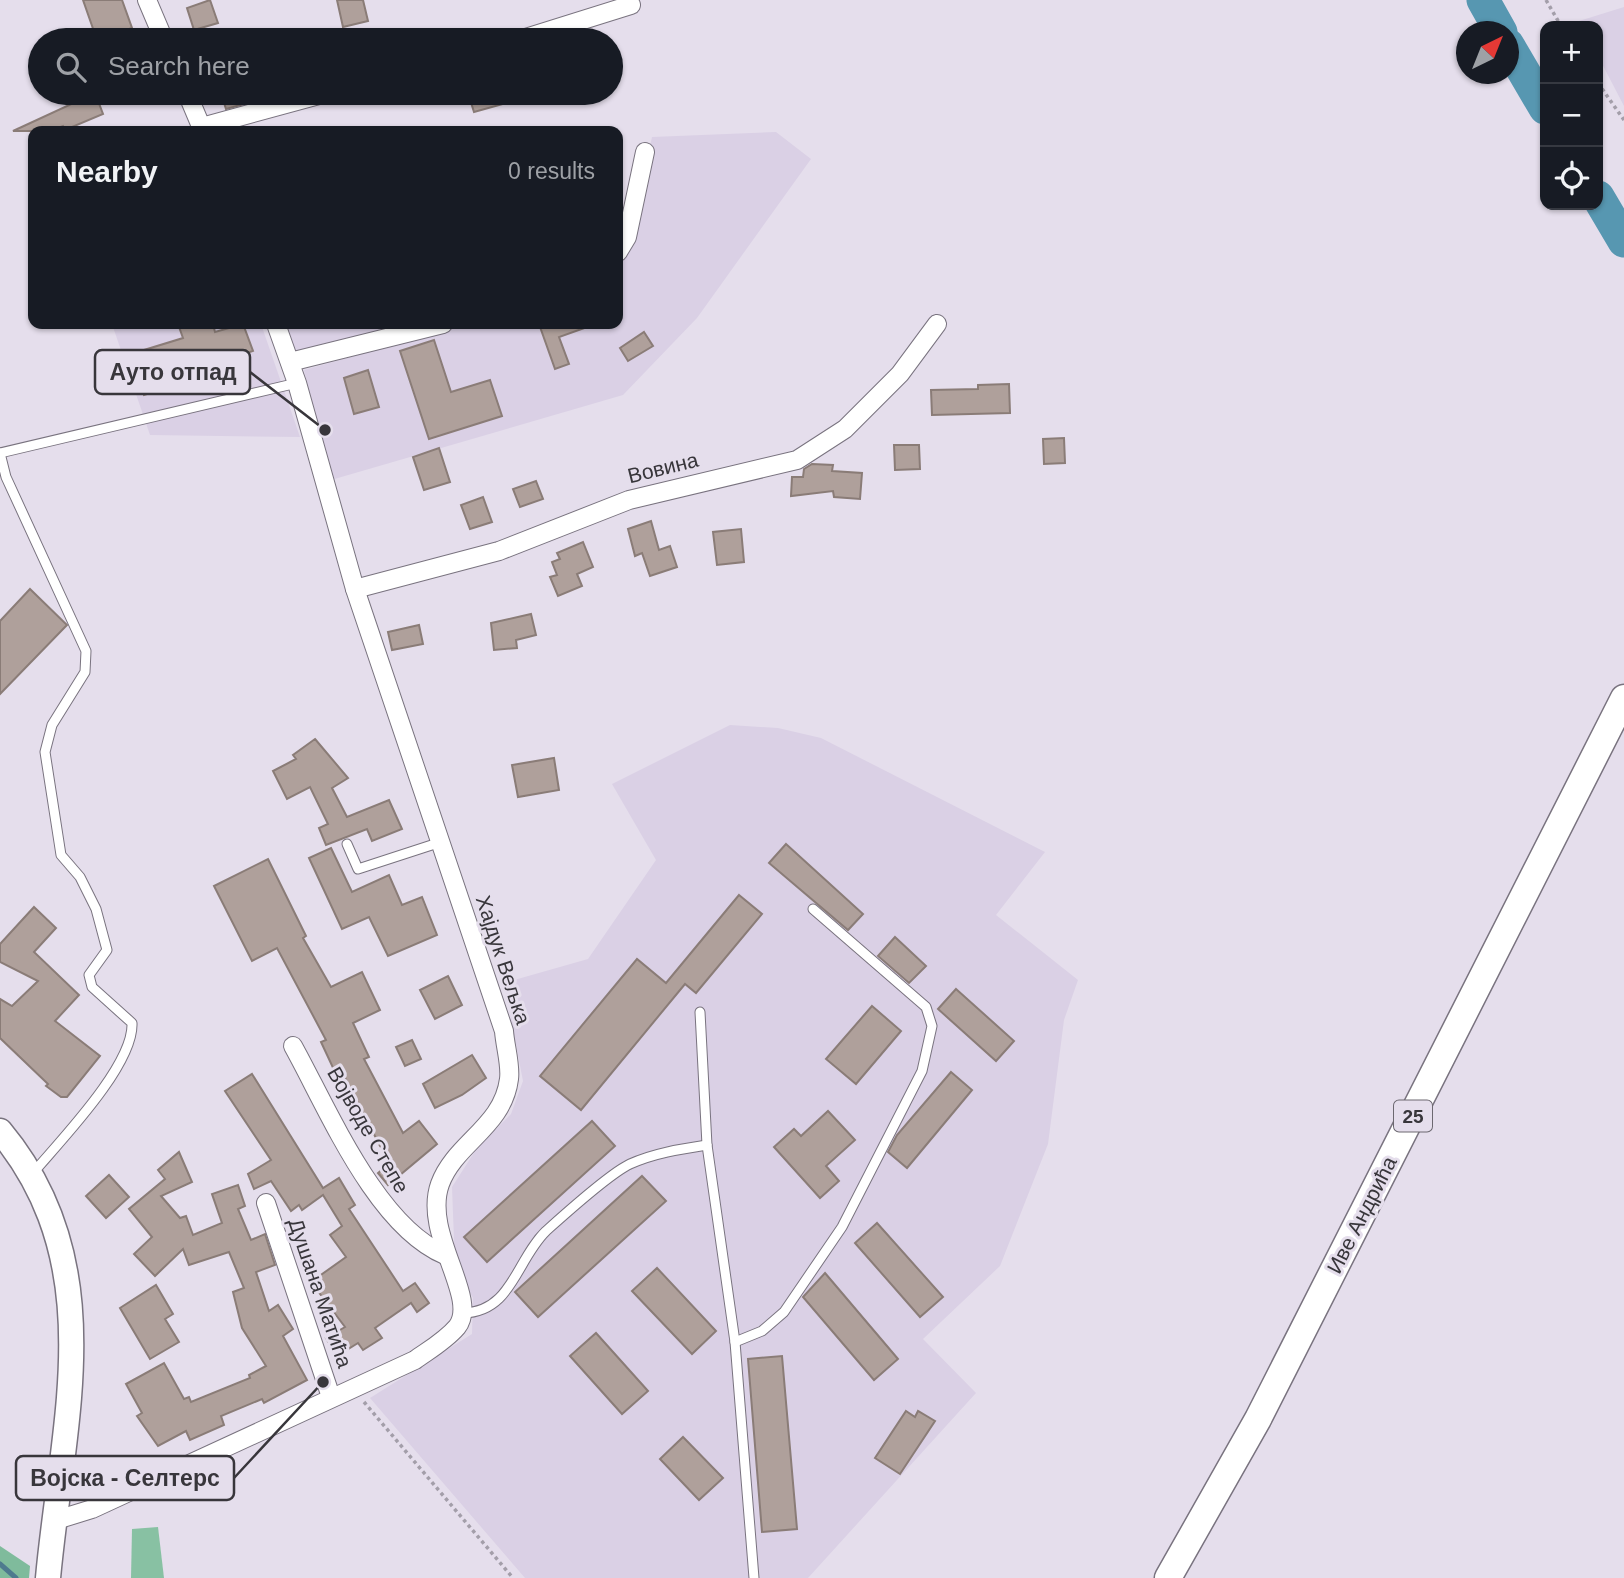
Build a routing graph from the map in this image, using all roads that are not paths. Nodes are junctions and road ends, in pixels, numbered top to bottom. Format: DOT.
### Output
graph roads {
  1 [pos="147,0"];
  2 [pos="631,5"];
  3 [pos="159,28"];
  4 [pos="557,28"];
  5 [pos="192,105"];
  6 [pos="285,105"];
  7 [pos="201,126"];
  8 [pos="212,126"];
  9 [pos="645,152"];
  10 [pos="623,244"];
  11 [pos="937,324"];
  12 [pos="278,329"];
  13 [pos="423,329"];
  14 [pos="290,362"];
  15 [pos="298,383"];
  16 [pos="0,453"];
  17 [pos="355,589"];
  18 [pos="1624,698"];
  19 [pos="440,842"];
  20 [pos="347,844"];
  21 [pos="813,909"];
  22 [pos="700,1012"];
  23 [pos="293,1046"];
  24 [pos="0,1131"];
  25 [pos="708,1145"];
  26 [pos="30,1176"];
  27 [pos="266,1203"];
  28 [pos="444,1255"];
  29 [pos="463,1312"];
  30 [pos="735,1342"];
  31 [pos="331,1397"];
  32 [pos="53,1521"];
  33 [pos="48,1577"];
  34 [pos="754,1578"];
  35 [pos="1168,1578"];
  1 -- 3 [label="street"];
  2 -- 4 [label="street"];
  5 -- 7 [label="street"];
  6 -- 8 [label="street"];
  9 -- 10 [label="street"];
  11 -- 17 [label="street, Вовина"];
  12 -- 14 [label="street, Хајдук Вељка"];
  13 -- 14 [label="street"];
  14 -- 15 [label="street, Хајдук Вељка"];
  15 -- 16 [label="lane"];
  15 -- 17 [label="street, Хајдук Вељка"];
  16 -- 26 [label="lane"];
  17 -- 19 [label="street, Хајдук Вељка"];
  18 -- 35 [label="main road, Иве Андрића / 25"];
  19 -- 20 [label="lane"];
  19 -- 28 [label="street, Хајдук Вељка"];
  21 -- 30 [label="lane"];
  22 -- 25 [label="lane"];
  23 -- 28 [label="street, Војводе Степе"];
  24 -- 26 [label="main road"];
  25 -- 29 [label="lane"];
  25 -- 30 [label="lane"];
  26 -- 32 [label="main road"];
  27 -- 31 [label="street, Душана Матића"];
  28 -- 29 [label="street, Хајдук Вељка"];
  29 -- 31 [label="street"];
  30 -- 34 [label="lane"];
  31 -- 32 [label="street"];
  32 -- 33 [label="main road"];
}
